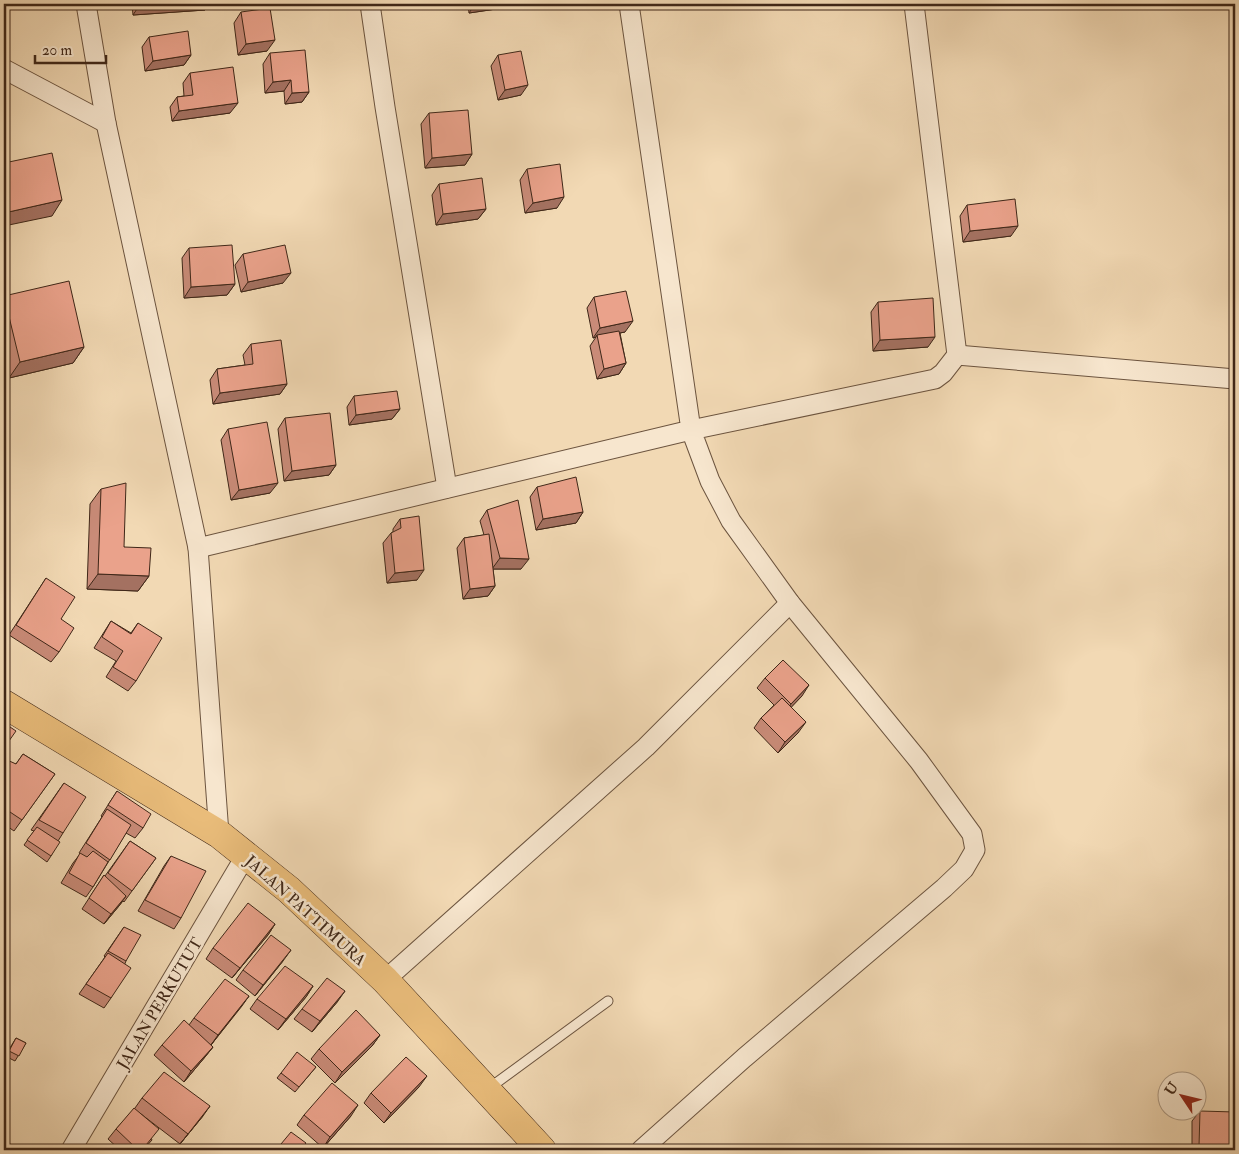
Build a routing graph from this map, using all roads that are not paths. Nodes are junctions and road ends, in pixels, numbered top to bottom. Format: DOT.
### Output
graph roads {
  1 [pos="86,4"];
  2 [pos="370,4"];
  3 [pos="629,4"];
  4 [pos="914,4"];
  5 [pos="4,70"];
  6 [pos="106,123"];
  7 [pos="957,355"];
  8 [pos="1235,379"];
  9 [pos="691,430"];
  10 [pos="447,488"];
  11 [pos="198,548"];
  12 [pos="790,603"];
  13 [pos="4,704"];
  14 [pos="219,834"];
  15 [pos="246,855"];
  16 [pos="385,980"];
  17 [pos="608,1001"];
  18 [pos="486,1090"];
  19 [pos="71,1150"];
  20 [pos="542,1150"];
  21 [pos="641,1150"];
  1 -- 6 [label="street"];
  2 -- 10 [label="street"];
  3 -- 9 [label="street"];
  4 -- 7 [label="street"];
  5 -- 6 [label="street"];
  6 -- 11 [label="street"];
  7 -- 8 [label="street"];
  7 -- 9 [label="street"];
  9 -- 10 [label="street"];
  9 -- 12 [label="street"];
  10 -- 11 [label="street"];
  11 -- 14 [label="street"];
  12 -- 16 [label="street"];
  12 -- 21 [label="street"];
  13 -- 14 [label="main road, JALAN PATTIMURA"];
  14 -- 15 [label="main road, JALAN PATTIMURA"];
  15 -- 16 [label="main road, JALAN PATTIMURA"];
  15 -- 19 [label="street, JALAN PERKUTUT"];
  16 -- 18 [label="main road, JALAN PATTIMURA"];
  17 -- 18 [label="lane"];
  18 -- 20 [label="main road, JALAN PATTIMURA"];
}
